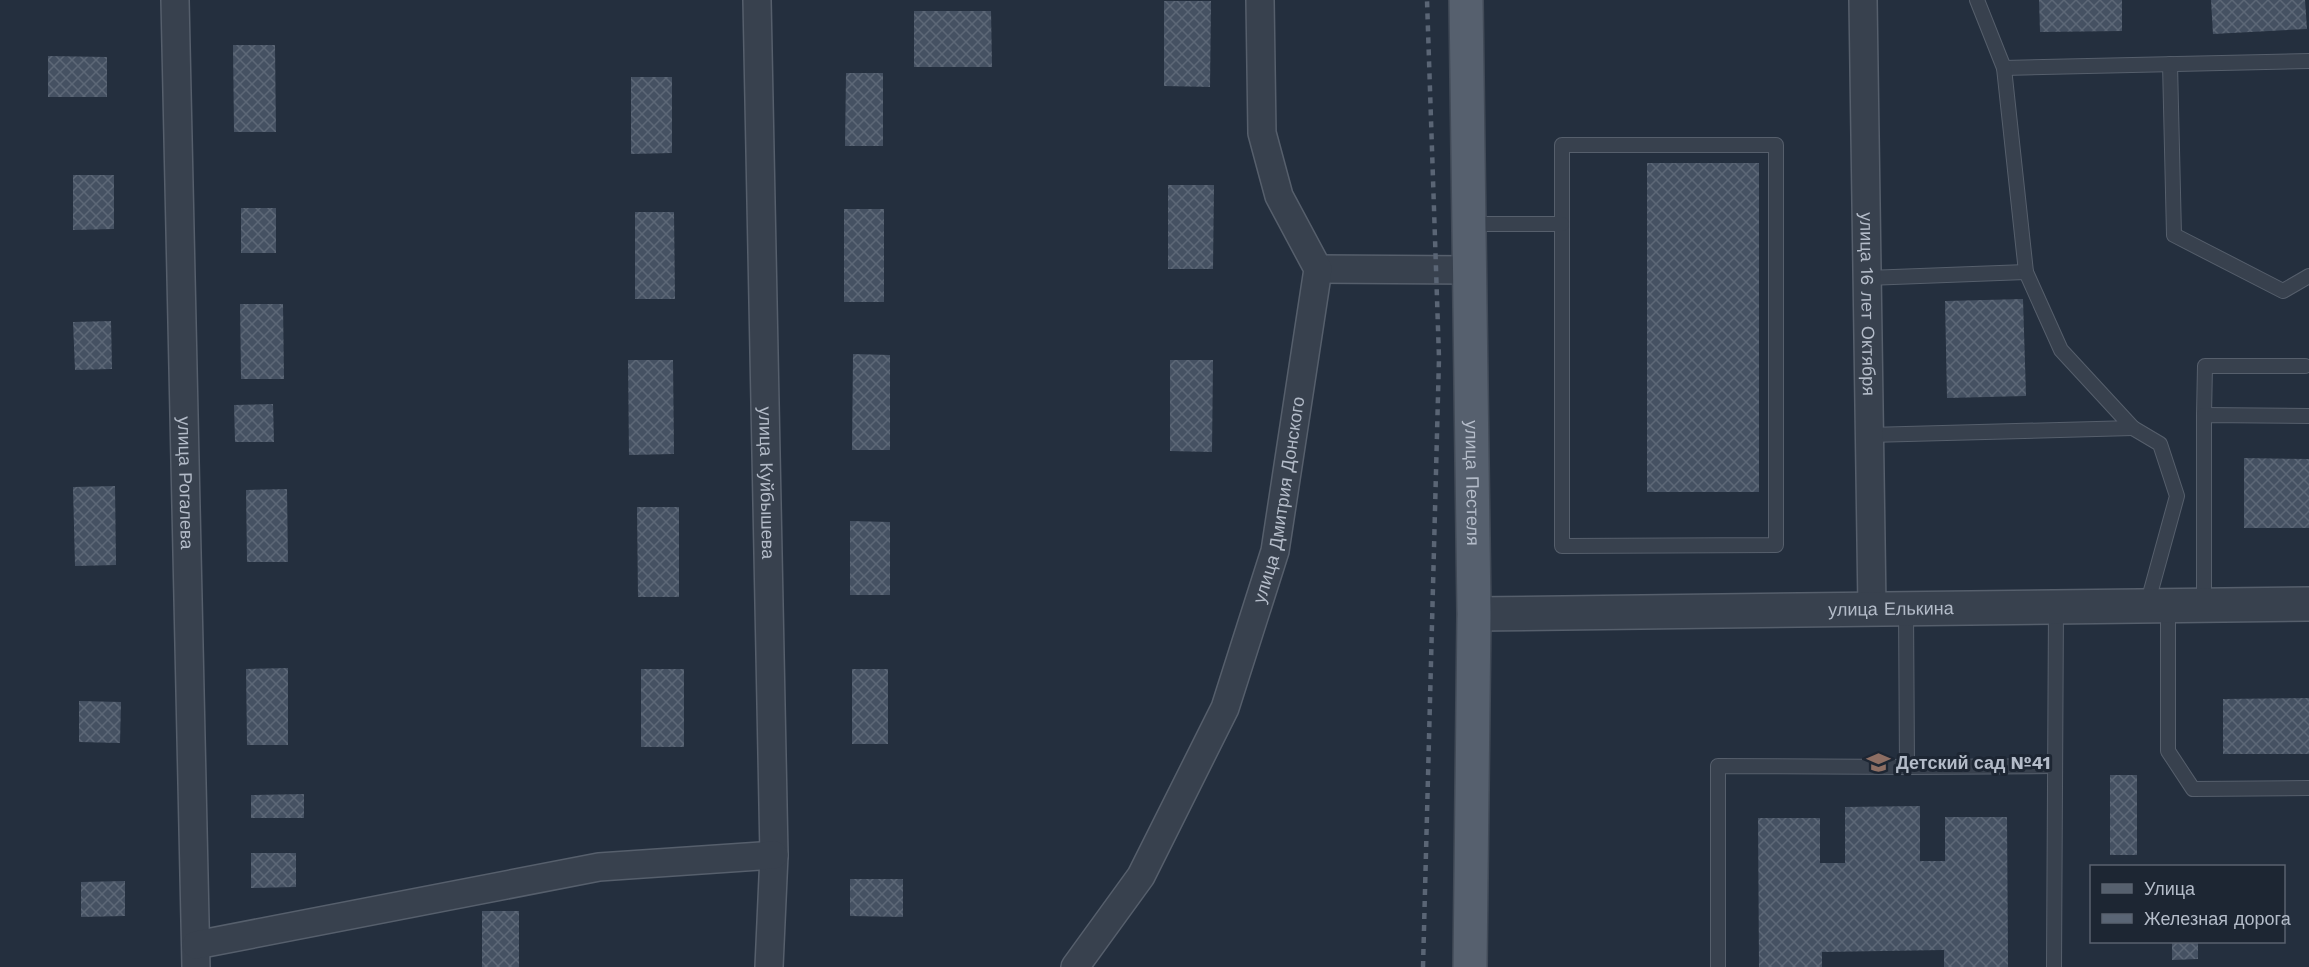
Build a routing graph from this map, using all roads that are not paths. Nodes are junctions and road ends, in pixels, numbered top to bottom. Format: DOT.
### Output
graph roads {
  1 [pos="175,0"];
  2 [pos="757,0"];
  3 [pos="1260,0"];
  4 [pos="1466,0"];
  5 [pos="1863,0"];
  6 [pos="1977,0"];
  7 [pos="2309,61"];
  8 [pos="2170,64"];
  9 [pos="2004,68"];
  10 [pos="1469,224"];
  11 [pos="1562,224"];
  12 [pos="1318,269"];
  13 [pos="1469,270"];
  14 [pos="2026,272"];
  15 [pos="2309,276"];
  16 [pos="1867,278"];
  17 [pos="2305,366"];
  18 [pos="2204,415"];
  19 [pos="2309,416"];
  20 [pos="2133,428"];
  21 [pos="1869,435"];
  22 [pos="2309,604"];
  23 [pos="2157,605"];
  24 [pos="2204,605"];
  25 [pos="2056,607"];
  26 [pos="1872,609"];
  27 [pos="1906,609"];
  28 [pos="1474,614"];
  29 [pos="2054,766"];
  30 [pos="1906,767"];
  31 [pos="2309,788"];
  32 [pos="774,855"];
  33 [pos="196,956"];
  34 [pos="769,967"];
  35 [pos="1075,967"];
  36 [pos="1470,967"];
  37 [pos="1718,967"];
  38 [pos="2054,967"];
  1 -- 33 [label="street, улица Рогалева"];
  2 -- 32 [label="street, улица Куйбышева"];
  3 -- 12 [label="street"];
  4 -- 10 [label="main road, улица Пестеля"];
  5 -- 16 [label="street, улица 16 лет Октября"];
  6 -- 9 [label="lane"];
  7 -- 8 [label="lane"];
  8 -- 9 [label="lane"];
  8 -- 15 [label="lane"];
  9 -- 14 [label="lane"];
  10 -- 11 [label="lane"];
  10 -- 13 [label="main road, улица Пестеля"];
  11 -- 11 [label="lane"];
  12 -- 13 [label="street"];
  12 -- 35 [label="street, улица Дмитрия Донского"];
  13 -- 28 [label="main road, улица Пестеля"];
  14 -- 16 [label="lane"];
  14 -- 20 [label="lane"];
  16 -- 21 [label="street, улица 16 лет Октября"];
  17 -- 18 [label="lane"];
  18 -- 19 [label="lane"];
  18 -- 24 [label="lane"];
  20 -- 21 [label="lane"];
  20 -- 23 [label="lane"];
  21 -- 26 [label="street, улица 16 лет Октября"];
  22 -- 24 [label="street, улица Елькина"];
  23 -- 24 [label="street, улица Елькина"];
  23 -- 25 [label="street, улица Елькина"];
  23 -- 31 [label="lane"];
  25 -- 27 [label="street, улица Елькина"];
  25 -- 29 [label="lane"];
  26 -- 27 [label="street, улица Елькина"];
  26 -- 28 [label="street, улица Елькина"];
  27 -- 30 [label="lane"];
  28 -- 36 [label="main road, улица Пестеля"];
  29 -- 30 [label="lane"];
  29 -- 38 [label="lane"];
  30 -- 37 [label="lane"];
  32 -- 33 [label="street"];
  32 -- 34 [label="street, улица Куйбышева"];
}
